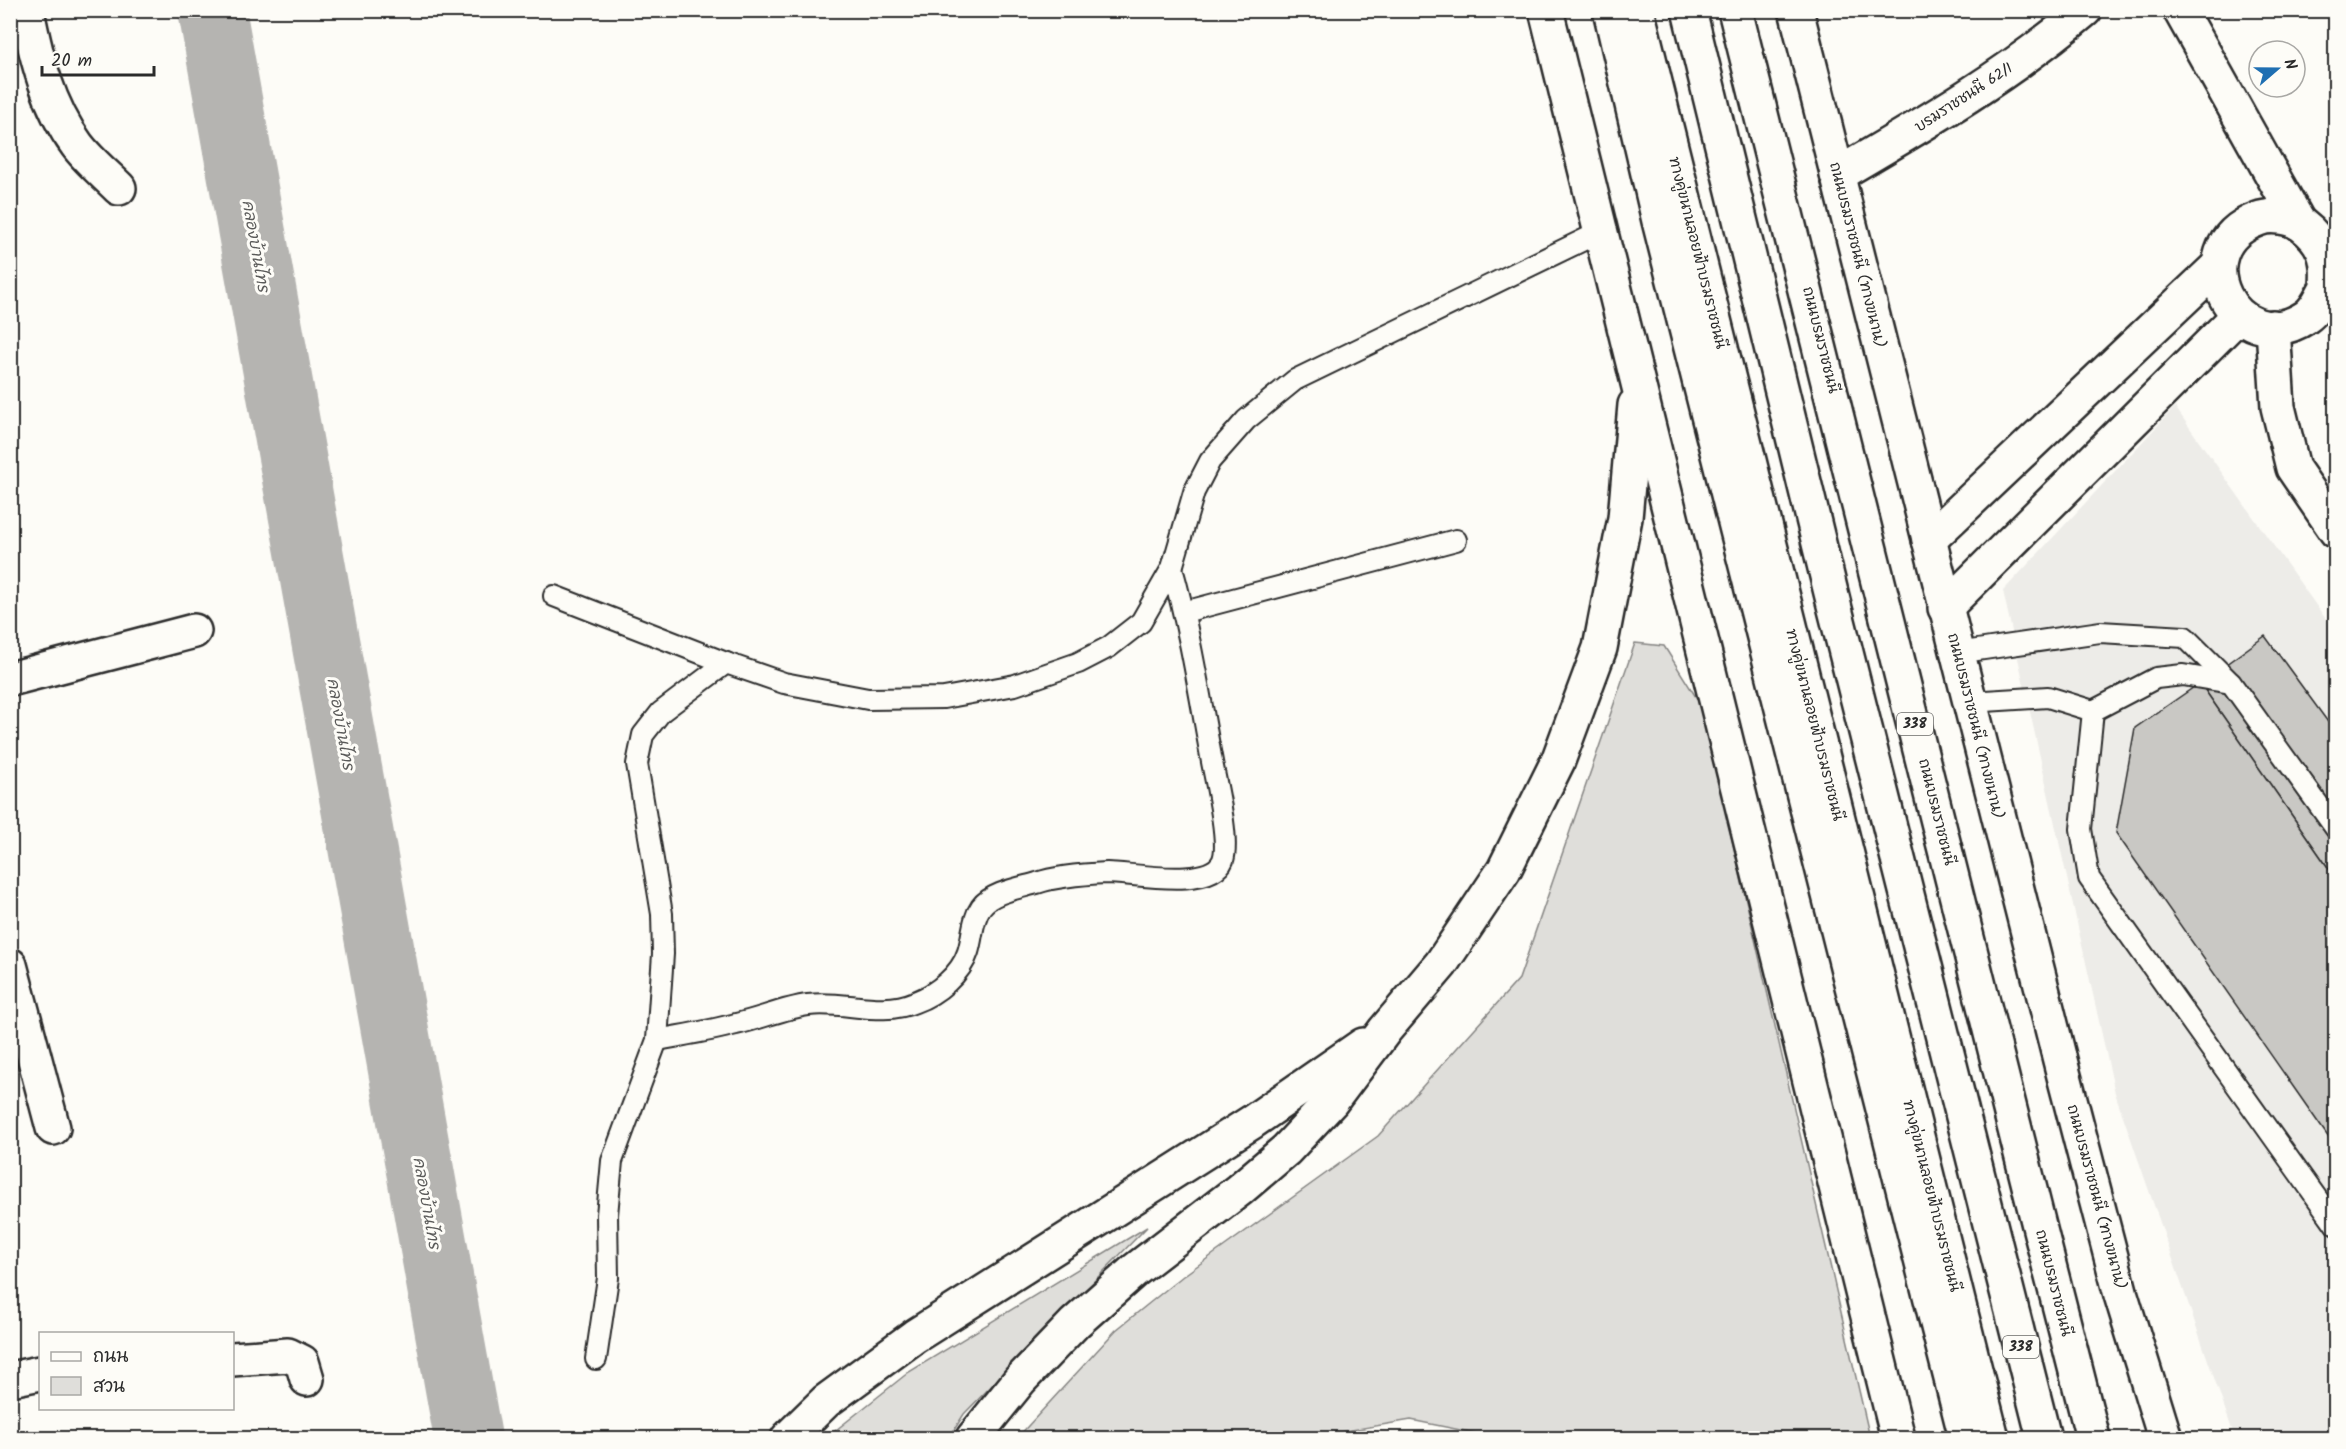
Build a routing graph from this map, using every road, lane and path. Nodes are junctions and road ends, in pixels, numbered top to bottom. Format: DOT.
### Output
graph roads {
  1 [pos="27,10"];
  2 [pos="1546,10"];
  3 [pos="1610,10"];
  4 [pos="1637,10"];
  5 [pos="1689,10"];
  6 [pos="1735,10"];
  7 [pos="1796,10"];
  8 [pos="2085,10"];
  9 [pos="2180,10"];
  10 [pos="1837,175"];
  11 [pos="119,188"];
  12 [pos="2299,223"];
  13 [pos="1602,231"];
  14 [pos="2218,266"];
  15 [pos="2331,281"];
  16 [pos="2239,315"];
  17 [pos="2273,327"];
  18 [pos="1638,379"];
  19 [pos="2336,531"];
  20 [pos="1456,540"];
  21 [pos="1929,540"];
  22 [pos="1172,568"];
  23 [pos="554,596"];
  24 [pos="1945,608"];
  25 [pos="1184,612"];
  26 [pos="194,631"];
  27 [pos="1957,653"];
  28 [pos="726,663"];
  29 [pos="10,679"];
  30 [pos="2231,683"];
  31 [pos="1969,702"];
  32 [pos="2093,711"];
  33 [pos="2336,829"];
  34 [pos="11,967"];
  35 [pos="1385,1030"];
  36 [pos="657,1040"];
  37 [pos="53,1128"];
  38 [pos="2336,1225"];
  39 [pos="234,1359"];
  40 [pos="596,1359"];
  41 [pos="39,1373"];
  42 [pos="10,1379"];
  43 [pos="307,1379"];
  44 [pos="788,1438"];
  45 [pos="973,1438"];
  46 [pos="1898,1438"];
  47 [pos="1966,1438"];
  48 [pos="1992,1438"];
  49 [pos="2044,1438"];
  50 [pos="2093,1438"];
  51 [pos="2165,1438"];
  1 -- 11 [label="main road"];
  2 -- 13 [label="main road"];
  3 -- 47 [label="main road"];
  4 -- 48 [label="main road, ทางคู่ขนานลอยฟ้าบรมราชชนนี"];
  5 -- 49 [label="main road, 338"];
  6 -- 50 [label="main road, ถนนบรมราชชนนี / 338"];
  7 -- 10 [label="main road, ถนนบรมราชชนนี (ทางขนาน)"];
  8 -- 10 [label="main road, บรมราชชนนี 62/1"];
  9 -- 12 [label="main road"];
  10 -- 21 [label="main road, ถนนบรมราชชนนี (ทางขนาน)"];
  12 -- 14 [label="main road"];
  12 -- 15 [label="main road"];
  13 -- 18 [label="main road"];
  13 -- 22 [label="lane"];
  14 -- 16 [label="main road"];
  14 -- 21 [label="main road"];
  15 -- 17 [label="main road"];
  16 -- 17 [label="main road"];
  16 -- 24 [label="main road"];
  17 -- 19 [label="main road"];
  18 -- 35 [label="main road"];
  18 -- 46 [label="main road"];
  20 -- 25 [label="lane"];
  21 -- 24 [label="main road, ถนนบรมราชชนนี (ทางขนาน)"];
  22 -- 25 [label="lane"];
  22 -- 28 [label="lane"];
  23 -- 28 [label="lane"];
  24 -- 27 [label="main road, ถนนบรมราชชนนี (ทางขนาน)"];
  25 -- 36 [label="lane"];
  26 -- 29 [label="main road"];
  27 -- 30 [label="lane"];
  27 -- 31 [label="main road, ถนนบรมราชชนนี (ทางขนาน)"];
  28 -- 36 [label="lane"];
  30 -- 32 [label="lane"];
  30 -- 33 [label="lane"];
  31 -- 32 [label="lane"];
  31 -- 51 [label="main road, ถนนบรมราชชนนี (ทางขนาน)"];
  32 -- 38 [label="lane"];
  34 -- 37 [label="main road"];
  35 -- 44 [label="main road"];
  35 -- 45 [label="main road"];
  36 -- 40 [label="lane"];
  39 -- 43 [label="main road"];
  41 -- 42 [label="main road"];
}
